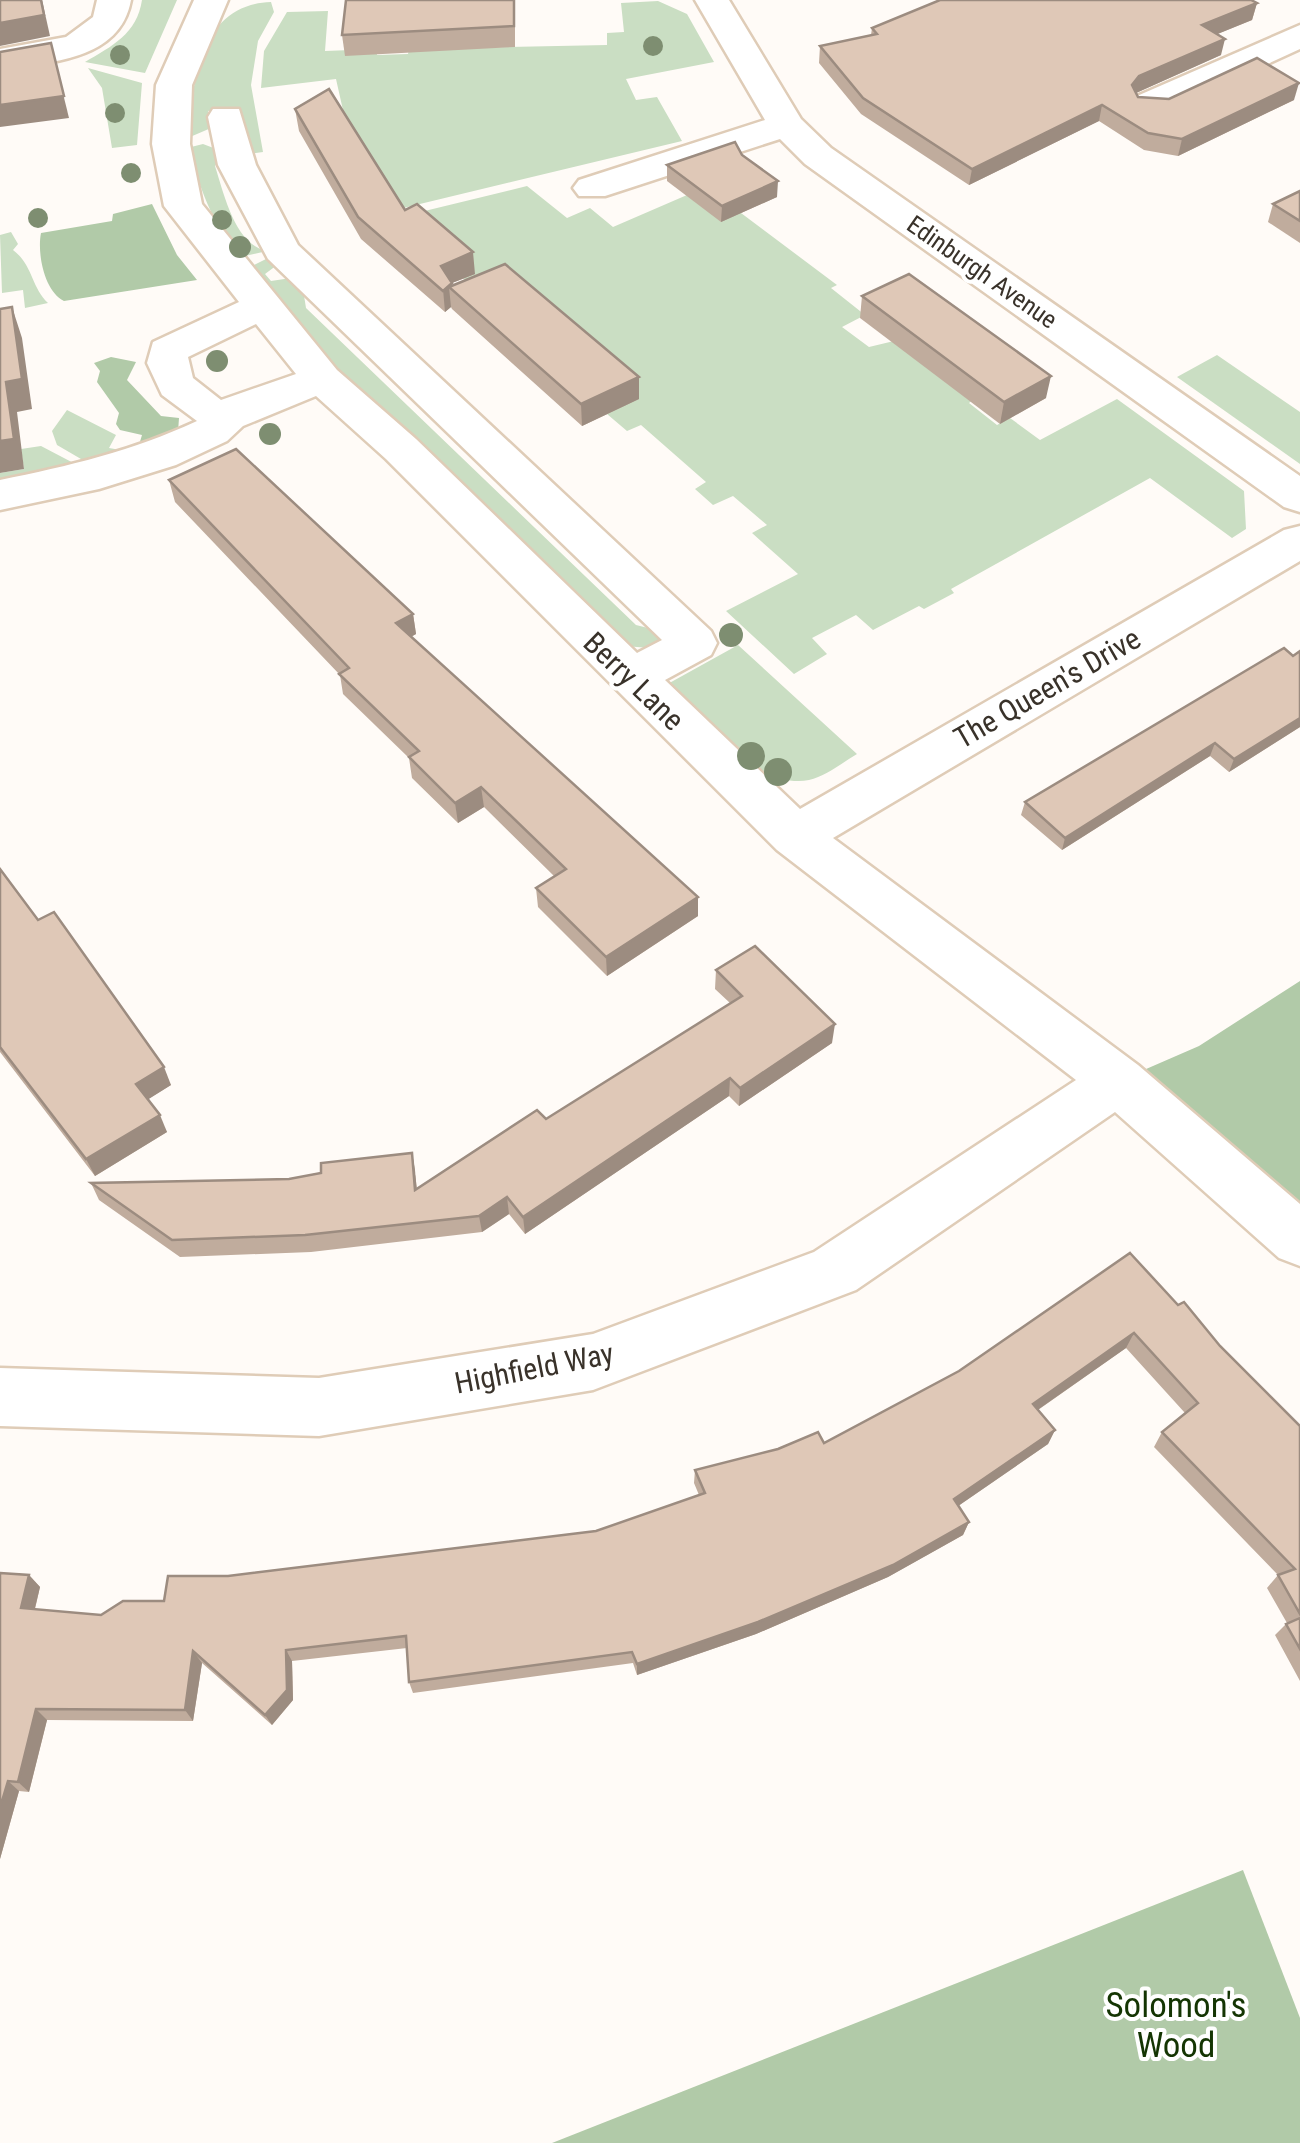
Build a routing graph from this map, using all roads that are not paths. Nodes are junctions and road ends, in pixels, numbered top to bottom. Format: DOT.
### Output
graph roads {
  1 [pos="114,0"];
  2 [pos="211,0"];
  3 [pos="712,0"];
  4 [pos="1295,43"];
  5 [pos="0,60"];
  6 [pos="1150,104"];
  7 [pos="226,117"];
  8 [pos="786,125"];
  9 [pos="592,188"];
  10 [pos="262,307"];
  11 [pos="322,378"];
  12 [pos="228,416"];
  13 [pos="0,495"];
  14 [pos="1300,497"];
  15 [pos="1300,541"];
  16 [pos="630,678"];
  17 [pos="795,836"];
  18 [pos="1118,1081"];
  19 [pos="1300,1240"];
  20 [pos="0,1397"];
  1 -- 5 [label="street"];
  2 -- 10 [label="street, Berry Lane"];
  3 -- 8 [label="street, Edinburgh Avenue"];
  4 -- 6 [label="street"];
  7 -- 16 [label="street"];
  8 -- 9 [label="street"];
  8 -- 14 [label="street, Edinburgh Avenue"];
  10 -- 11 [label="street, Berry Lane"];
  10 -- 12 [label="street"];
  11 -- 12 [label="street"];
  11 -- 16 [label="street, Berry Lane"];
  12 -- 13 [label="street"];
  15 -- 17 [label="street, The Queen's Drive"];
  16 -- 17 [label="street, Berry Lane"];
  17 -- 18 [label="street, Berry Lane"];
  18 -- 19 [label="street, Berry Lane"];
  18 -- 20 [label="street, Highfield Way"];
}
